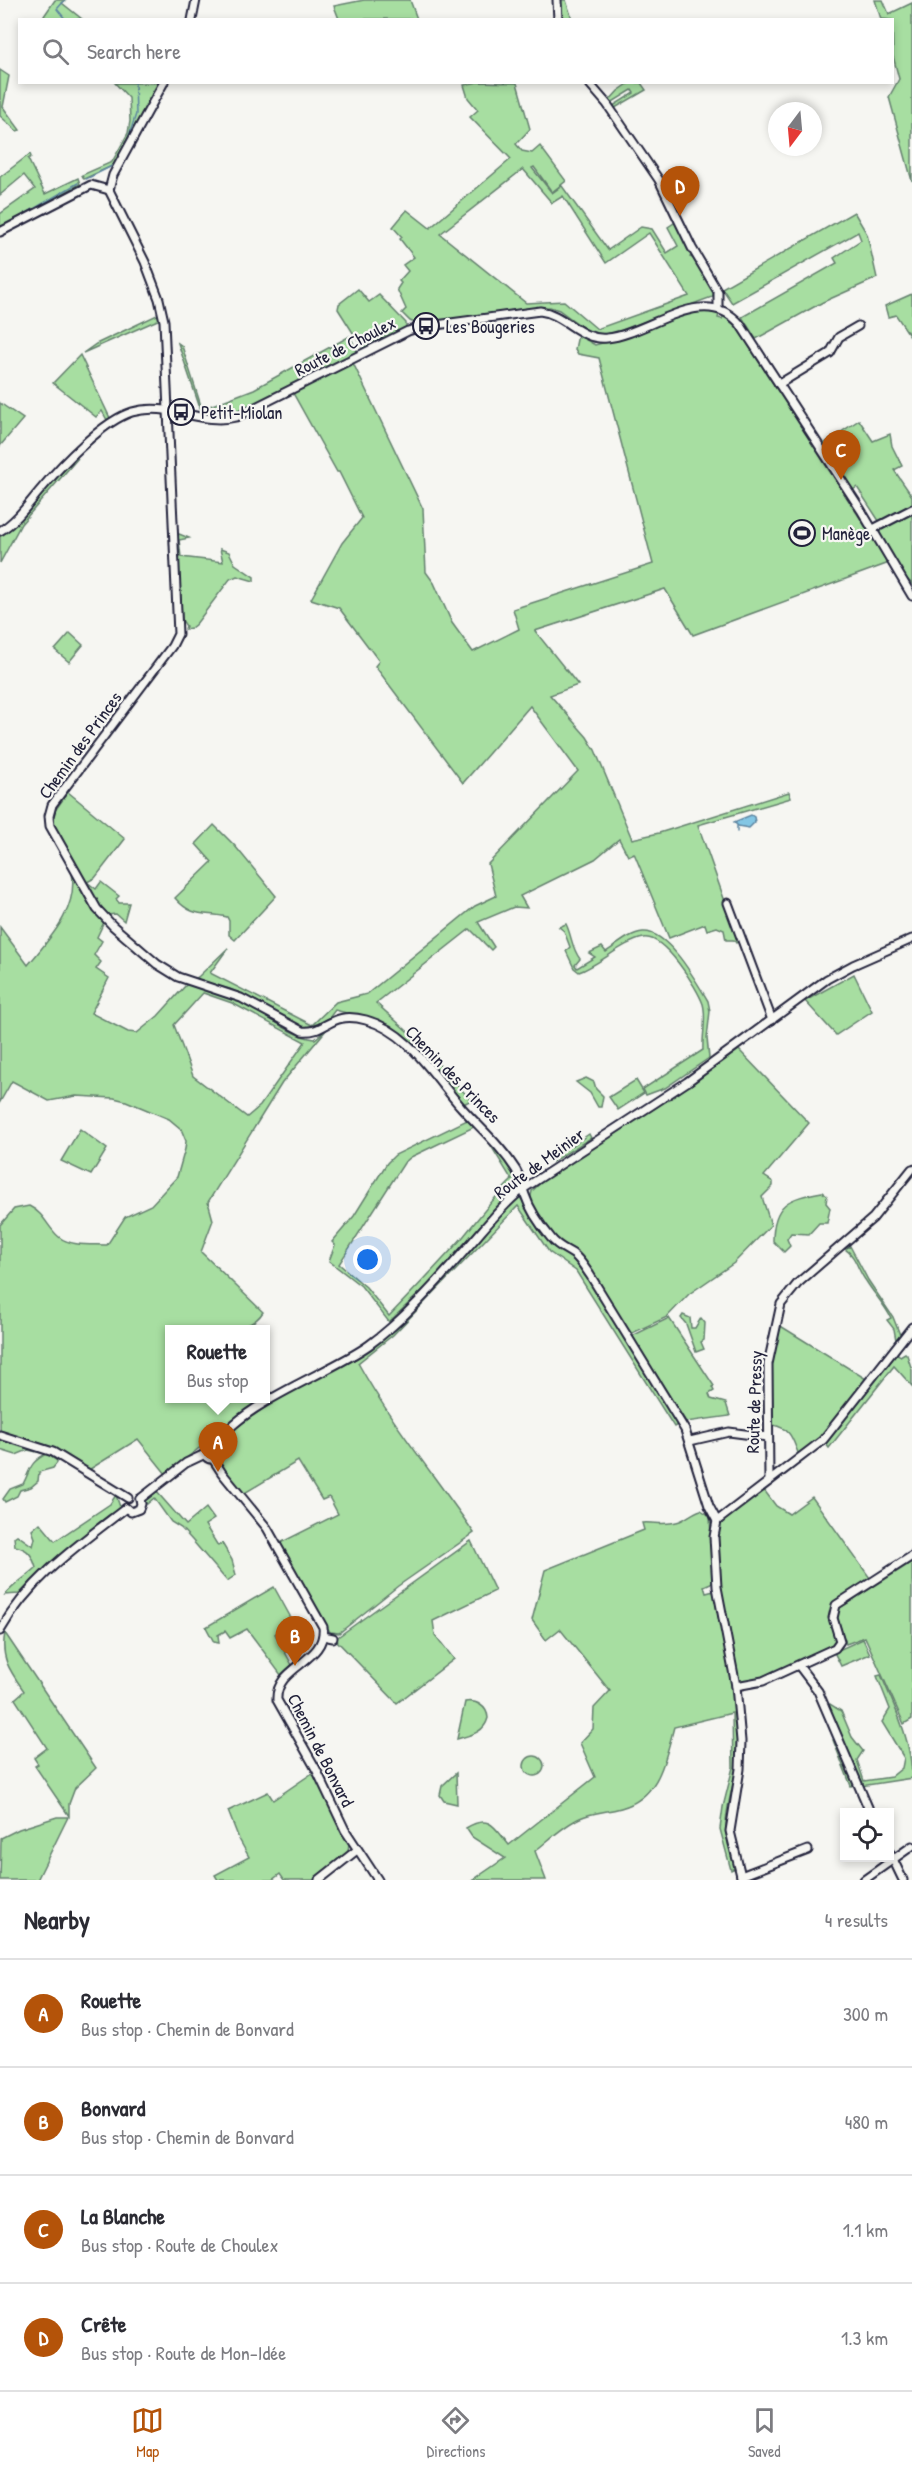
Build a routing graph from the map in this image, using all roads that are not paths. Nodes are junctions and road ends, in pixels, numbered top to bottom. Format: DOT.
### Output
graph roads {
  1 [pos="196,0"];
  2 [pos="557,0"];
  3 [pos="192,18"];
  4 [pos="558,18"];
  5 [pos="163,84"];
  6 [pos="590,84"];
  7 [pos="109,190"];
  8 [pos="0,232"];
  9 [pos="718,308"];
  10 [pos="858,326"];
  11 [pos="778,384"];
  12 [pos="169,409"];
  13 [pos="912,509"];
  14 [pos="873,529"];
  15 [pos="0,531"];
  16 [pos="912,596"];
  17 [pos="728,903"];
  18 [pos="912,939"];
  19 [pos="772,1020"];
  20 [pos="912,1169"];
  21 [pos="523,1189"];
  22 [pos="850,1238"];
  23 [pos="853,1247"];
  24 [pos="912,1327"];
  25 [pos="270,1401"];
  26 [pos="266,1403"];
  27 [pos="0,1435"];
  28 [pos="768,1437"];
  29 [pos="690,1441"];
  30 [pos="214,1448"];
  31 [pos="205,1454"];
  32 [pos="213,1459"];
  33 [pos="769,1481"];
  34 [pos="128,1498"];
  35 [pos="140,1499"];
  36 [pos="126,1508"];
  37 [pos="717,1521"];
  38 [pos="912,1556"];
  39 [pos="0,1631"];
  40 [pos="323,1636"];
  41 [pos="333,1638"];
  42 [pos="799,1665"];
  43 [pos="736,1686"];
  44 [pos="868,1808"];
  45 [pos="912,1846"];
  46 [pos="357,1850"];
  47 [pos="808,1850"];
  48 [pos="894,1855"];
  49 [pos="885,1862"];
  50 [pos="894,1862"];
  51 [pos="742,1878"];
  52 [pos="319,1880"];
  53 [pos="378,1880"];
  54 [pos="864,1880"];
  55 [pos="903,1880"];
  1 -- 3 [label="street"];
  2 -- 4 [label="street"];
  5 -- 7 [label="street"];
  6 -- 9 [label="street"];
  7 -- 8 [label="street"];
  7 -- 12 [label="street, Chemin des Princes"];
  9 -- 11 [label="street"];
  9 -- 12 [label="street, Route de Choulex"];
  10 -- 11 [label="street"];
  11 -- 14 [label="street"];
  12 -- 15 [label="street, Route de Choulex"];
  12 -- 21 [label="street, Chemin des Princes"];
  13 -- 14 [label="street"];
  14 -- 16 [label="street"];
  17 -- 19 [label="street"];
  18 -- 19 [label="street, Route de Meinier"];
  19 -- 21 [label="street, Route de Meinier"];
  20 -- 22 [label="street, Route de Pressy"];
  21 -- 25 [label="street, Route de Meinier"];
  21 -- 29 [label="street, Chemin des Princes"];
  22 -- 23 [label="street"];
  22 -- 28 [label="street, Route de Pressy"];
  24 -- 33 [label="street"];
  26 -- 30 [label="street, Route de Meinier"];
  27 -- 34 [label="street"];
  28 -- 29 [label="street"];
  28 -- 33 [label="street, Route de Pressy"];
  29 -- 37 [label="street, Chemin des Princes"];
  30 -- 31 [label="street"];
  30 -- 32 [label="street"];
  31 -- 32 [label="street"];
  31 -- 35 [label="street"];
  32 -- 40 [label="street"];
  33 -- 37 [label="street"];
  34 -- 35 [label="street"];
  34 -- 36 [label="street"];
  35 -- 36 [label="street"];
  36 -- 39 [label="street"];
  37 -- 43 [label="street, Chemin des Princes"];
  38 -- 42 [label="street"];
  40 -- 41 [label="street"];
  40 -- 46 [label="street, Chemin de Bonvard"];
  42 -- 43 [label="street"];
  42 -- 44 [label="street"];
  43 -- 51 [label="street, Chemin des Princes"];
  45 -- 48 [label="street"];
  46 -- 52 [label="street"];
  46 -- 53 [label="street, Chemin de Bonvard"];
  47 -- 51 [label="street"];
  49 -- 54 [label="street"];
  50 -- 55 [label="street"];
}
